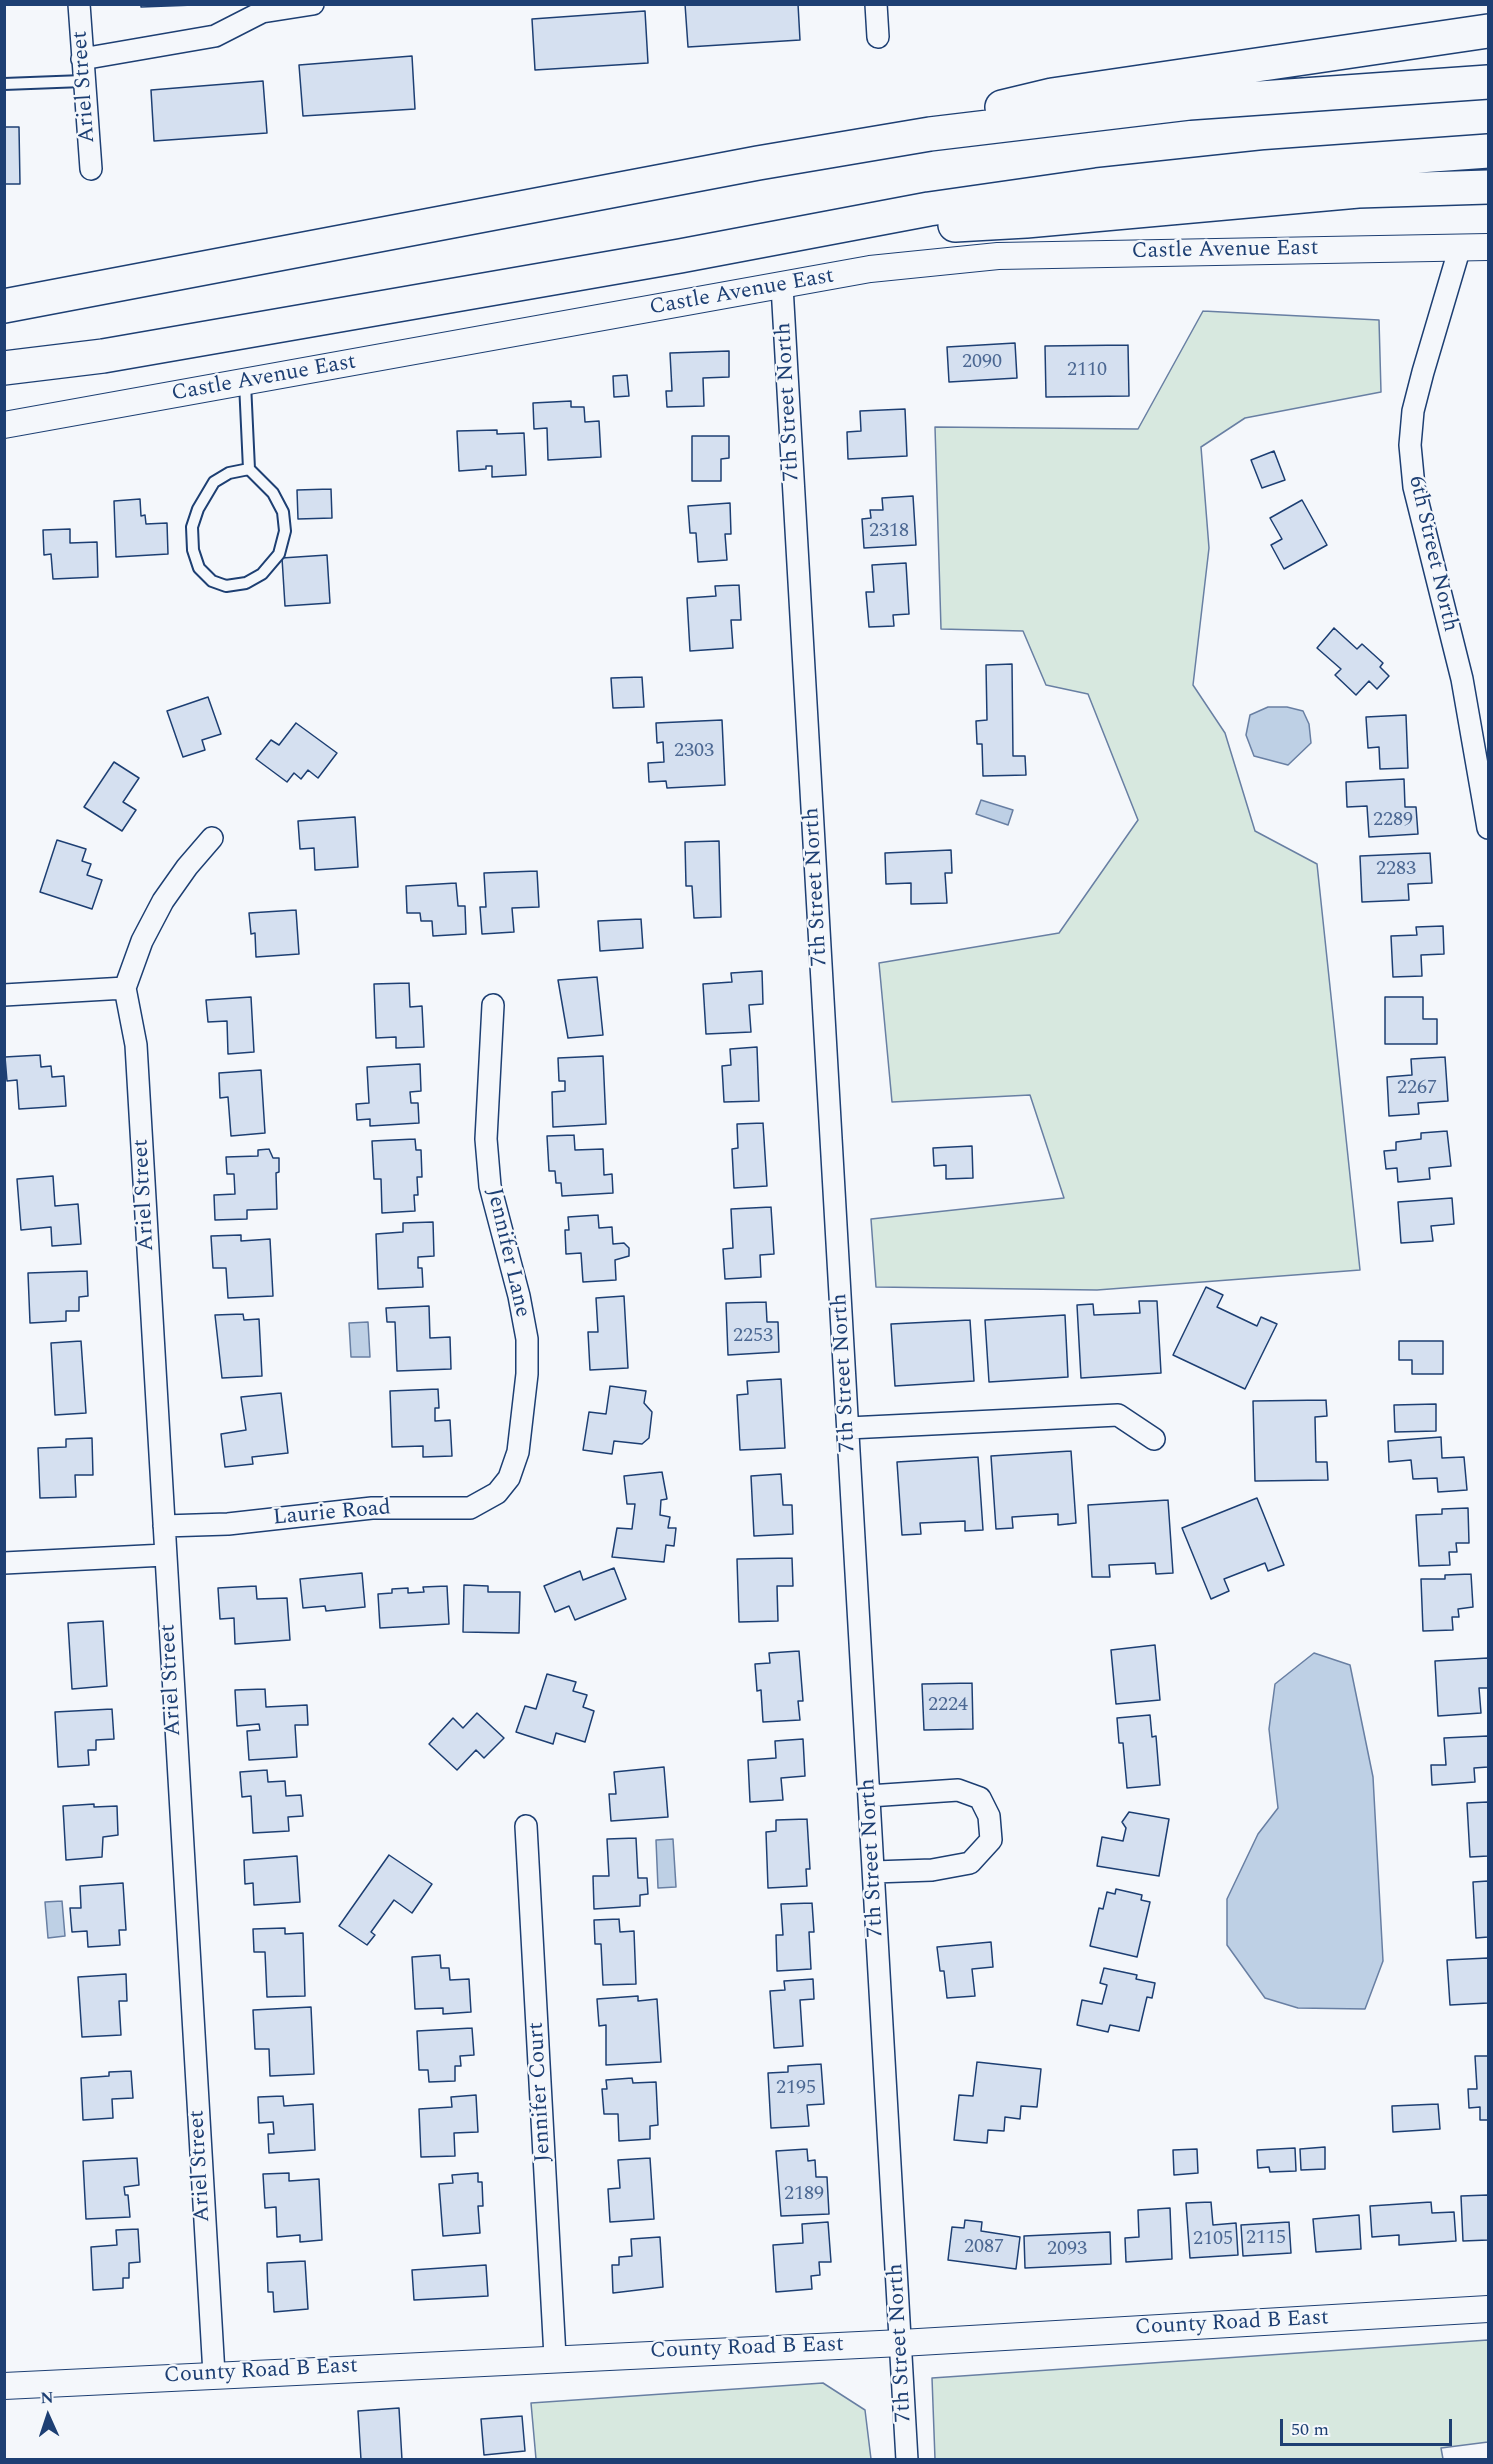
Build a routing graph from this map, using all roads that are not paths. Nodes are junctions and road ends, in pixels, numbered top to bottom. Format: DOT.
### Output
graph roads {
  1 [pos="80,4"];
  2 [pos="313,4"];
  3 [pos="876,4"];
  4 [pos="1488,31"];
  5 [pos="878,37"];
  6 [pos="82,59"];
  7 [pos="83,81"];
  8 [pos="1488,82"];
  9 [pos="4,84"];
  10 [pos="1488,151"];
  11 [pos="796,157"];
  12 [pos="91,169"];
  13 [pos="1488,187"];
  14 [pos="798,233"];
  15 [pos="1460,247"];
  16 [pos="1488,247"];
  17 [pos="782,286"];
  18 [pos="4,306"];
  19 [pos="4,368"];
  20 [pos="245,383"];
  21 [pos="4,425"];
  22 [pos="249,469"];
  23 [pos="1488,828"];
  24 [pos="212,838"];
  25 [pos="125,988"];
  26 [pos="4,995"];
  27 [pos="493,1005"];
  28 [pos="848,1428"];
  29 [pos="1154,1439"];
  30 [pos="497,1493"];
  31 [pos="164,1526"];
  32 [pos="165,1555"];
  33 [pos="4,1563"];
  34 [pos="869,1796"];
  35 [pos="526,1826"];
  36 [pos="874,1872"];
  37 [pos="1488,2309"];
  38 [pos="901,2343"];
  39 [pos="555,2357"];
  40 [pos="214,2374"];
  41 [pos="4,2386"];
  42 [pos="907,2460"];
  1 -- 6 [label="street, Ariel Street"];
  2 -- 6 [label="street"];
  3 -- 5 [label="street"];
  4 -- 11 [label="highway"];
  6 -- 7 [label="street, Ariel Street"];
  7 -- 9 [label="lane"];
  7 -- 12 [label="street, Ariel Street"];
  8 -- 11 [label="highway"];
  10 -- 14 [label="highway"];
  11 -- 18 [label="highway"];
  13 -- 14 [label="highway"];
  14 -- 19 [label="highway"];
  15 -- 16 [label="street, Castle Avenue East"];
  15 -- 17 [label="street, Castle Avenue East"];
  15 -- 23 [label="street, 6th Street North"];
  17 -- 20 [label="street, Castle Avenue East"];
  17 -- 28 [label="street, 7th Street North"];
  20 -- 21 [label="street, Castle Avenue East"];
  20 -- 22 [label="lane"];
  22 -- 22 [label="lane"];
  24 -- 25 [label="street"];
  25 -- 26 [label="street"];
  25 -- 31 [label="street, Ariel Street"];
  27 -- 30 [label="street, Jennifer Lane"];
  28 -- 29 [label="street"];
  28 -- 34 [label="street, 7th Street North"];
  30 -- 31 [label="street, Laurie Road"];
  31 -- 32 [label="street, Ariel Street"];
  32 -- 33 [label="street"];
  32 -- 40 [label="street, Ariel Street"];
  34 -- 36 [label="street, 7th Street North"];
  34 -- 36 [label="street"];
  35 -- 39 [label="street, Jennifer Court"];
  36 -- 38 [label="street, 7th Street North"];
  37 -- 38 [label="street, County Road B East"];
  38 -- 39 [label="street, County Road B East"];
  38 -- 42 [label="street, 7th Street North"];
  39 -- 40 [label="street, County Road B East"];
  40 -- 41 [label="street, County Road B East"];
}
